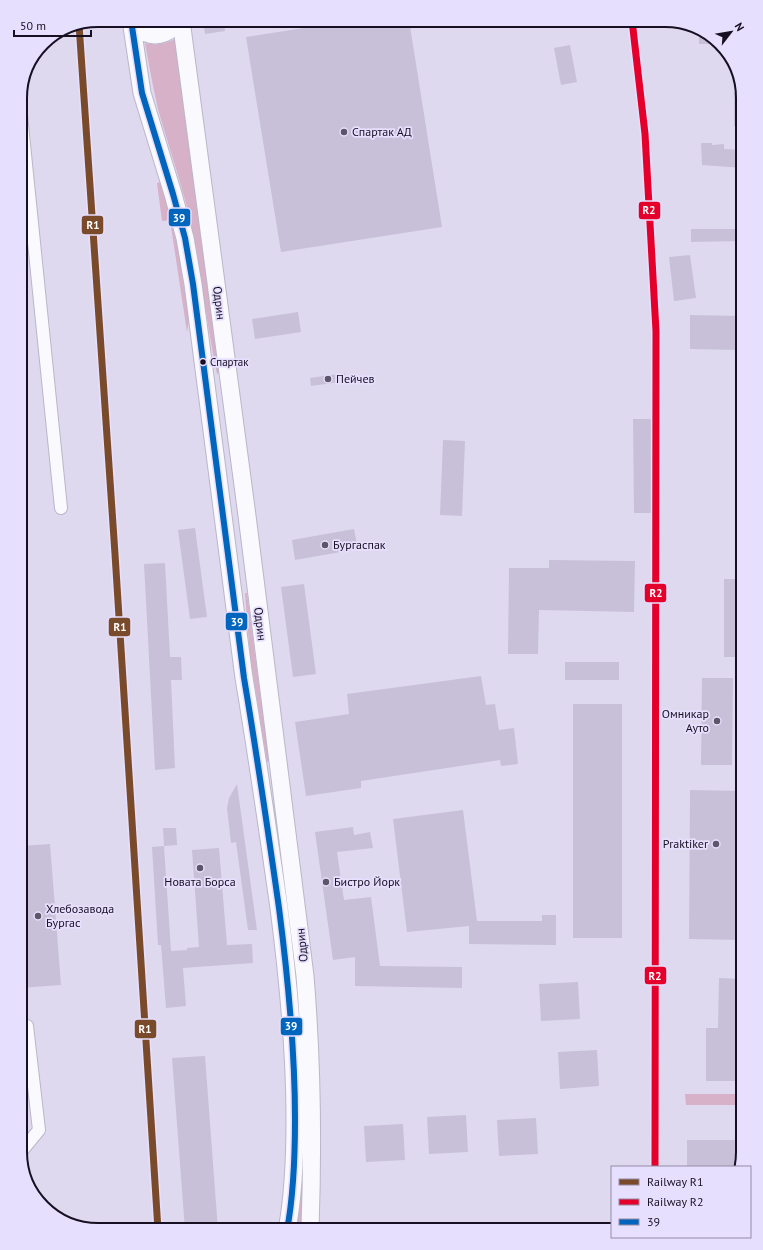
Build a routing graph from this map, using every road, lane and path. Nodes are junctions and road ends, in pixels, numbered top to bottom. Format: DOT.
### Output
graph roads {
  1 [pos="132,27"];
  2 [pos="137,27"];
  3 [pos="174,27"];
  4 [pos="182,27"];
  5 [pos="27,174"];
  6 [pos="61,508"];
  7 [pos="254,733"];
  8 [pos="284,814"];
  9 [pos="27,1026"];
  10 [pos="27,1145"];
  11 [pos="288,1223"];
  12 [pos="310,1223"];
  1 -- 7 [label="main road, Одрин"];
  2 -- 3 [label="main road"];
  4 -- 8 [label="main road, Одрин"];
  5 -- 6 [label="street"];
  7 -- 8 [label="main road"];
  7 -- 11 [label="main road, Одрин"];
  8 -- 12 [label="main road, Одрин"];
  9 -- 10 [label="street"];
}
